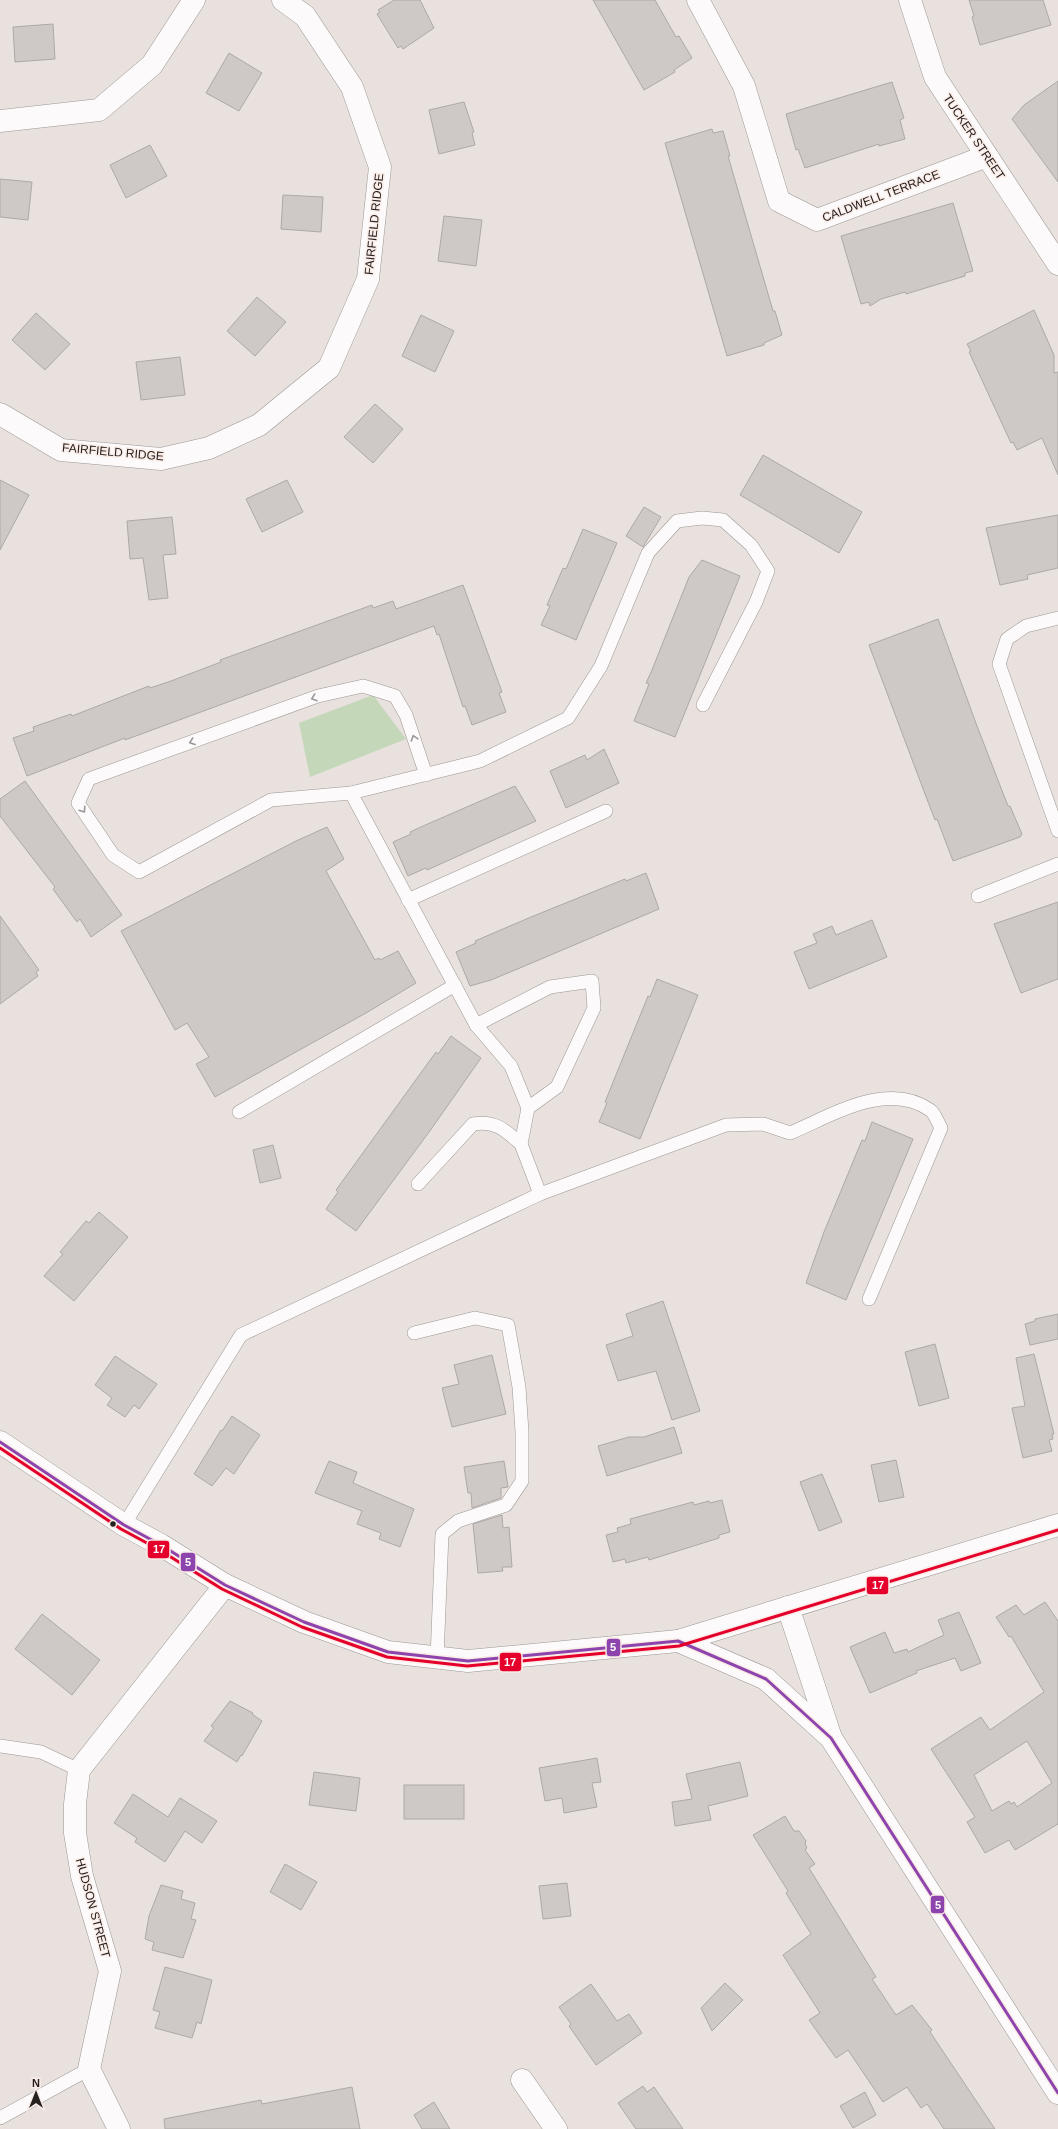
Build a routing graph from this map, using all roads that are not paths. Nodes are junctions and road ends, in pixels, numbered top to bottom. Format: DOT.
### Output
graph roads {
  1 [pos="194,0"];
  2 [pos="283,0"];
  3 [pos="698,0"];
  4 [pos="910,0"];
  5 [pos="0,121"];
  6 [pos="987,156"];
  7 [pos="1058,264"];
  8 [pos="0,414"];
  9 [pos="1058,618"];
  10 [pos="703,705"];
  11 [pos="426,775"];
  12 [pos="351,793"];
  13 [pos="1054,806"];
  14 [pos="606,811"];
  15 [pos="1058,831"];
  16 [pos="1058,864"];
  17 [pos="978,896"];
  18 [pos="408,900"];
  19 [pos="455,985"];
  20 [pos="476,1025"];
  21 [pos="528,1108"];
  22 [pos="239,1112"];
  23 [pos="521,1144"];
  24 [pos="418,1184"];
  25 [pos="540,1194"];
  26 [pos="869,1299"];
  27 [pos="414,1333"];
  28 [pos="0,1442"];
  29 [pos="124,1524"];
  30 [pos="1058,1524"];
  31 [pos="225,1585"];
  32 [pos="788,1607"];
  33 [pos="678,1641"];
  34 [pos="437,1658"];
  35 [pos="831,1738"];
  36 [pos="0,1746"];
  37 [pos="79,1770"];
  38 [pos="89,2069"];
  39 [pos="522,2080"];
  40 [pos="1058,2093"];
  41 [pos="0,2118"];
  42 [pos="119,2129"];
  43 [pos="556,2129"];
  1 -- 5 [label="street"];
  2 -- 8 [label="street, FAIRFIELD RIDGE"];
  3 -- 6 [label="street, CALDWELL TERRACE"];
  4 -- 6 [label="street, TUCKER STREET"];
  6 -- 7 [label="street, TUCKER STREET"];
  9 -- 13 [label="lane"];
  10 -- 11 [label="lane"];
  11 -- 12 [label="lane"];
  11 -- 12 [label="lane, one-way"];
  12 -- 18 [label="lane"];
  13 -- 15 [label="lane"];
  14 -- 18 [label="lane"];
  16 -- 17 [label="lane"];
  18 -- 19 [label="lane"];
  19 -- 20 [label="lane"];
  19 -- 22 [label="lane"];
  20 -- 21 [label="lane"];
  20 -- 21 [label="lane"];
  21 -- 23 [label="lane"];
  23 -- 24 [label="lane"];
  23 -- 25 [label="lane"];
  25 -- 26 [label="lane"];
  25 -- 29 [label="lane"];
  27 -- 34 [label="lane"];
  28 -- 29 [label="street"];
  29 -- 31 [label="street"];
  30 -- 32 [label="street"];
  31 -- 34 [label="street"];
  31 -- 37 [label="street"];
  32 -- 33 [label="street"];
  32 -- 35 [label="street"];
  33 -- 34 [label="street"];
  33 -- 35 [label="street"];
  35 -- 40 [label="street"];
  36 -- 37 [label="lane"];
  37 -- 38 [label="street, HUDSON STREET"];
  38 -- 41 [label="lane"];
  38 -- 42 [label="street"];
  39 -- 43 [label="street"];
}
